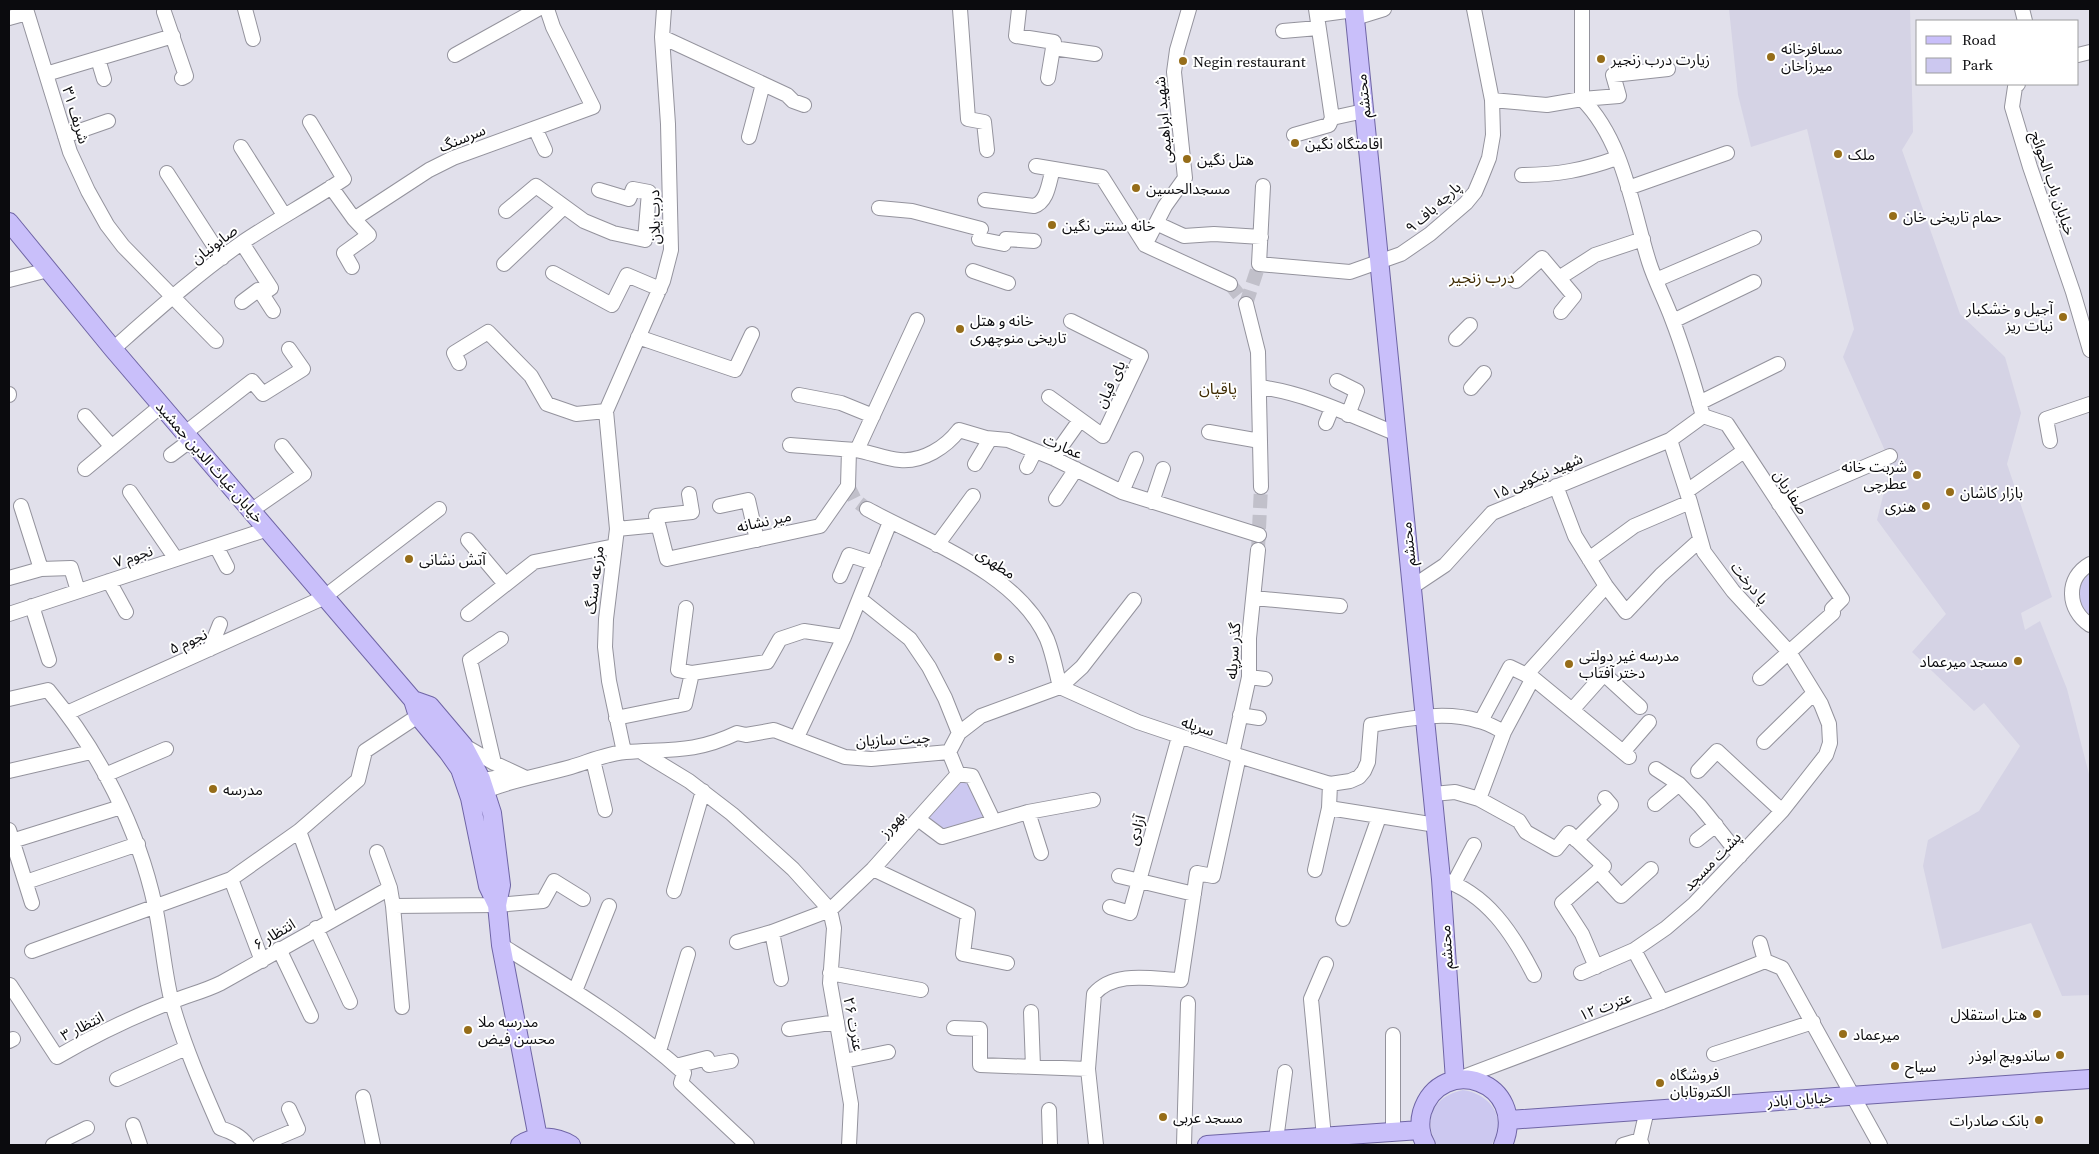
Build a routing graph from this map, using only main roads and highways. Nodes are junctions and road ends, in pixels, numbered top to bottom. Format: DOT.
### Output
graph roads {
  1 [pos="1355,12"];
  2 [pos="10,220"];
  3 [pos="415,708"];
  4 [pos="475,788"];
  5 [pos="2090,1079"];
  6 [pos="1455,1080"];
  7 [pos="1509,1120"];
  8 [pos="538,1138"];
  9 [pos="1423,1138"];
  10 [pos="520,1145"];
  11 [pos="572,1145"];
  12 [pos="1208,1145"];
  13 [pos="1504,1145"];
  1 -- 6 [label="main road, محتشم"];
  2 -- 3 [label="main road, خیابان غیاث الدین جمشید"];
  3 -- 4 [label="main road, خیابان غیاث الدین جمشید"];
  3 -- 4 [label="main road, خیابان غیاث الدین جمشید"];
  4 -- 8 [label="main road, خیابان غیاث الدین جمشید"];
  5 -- 7 [label="main road, خیابان اباذر"];
  6 -- 7 [label="main road"];
  6 -- 9 [label="main road"];
  7 -- 13 [label="main road"];
  8 -- 10 [label="main road"];
  8 -- 11 [label="main road"];
  9 -- 12 [label="main road"];
}
